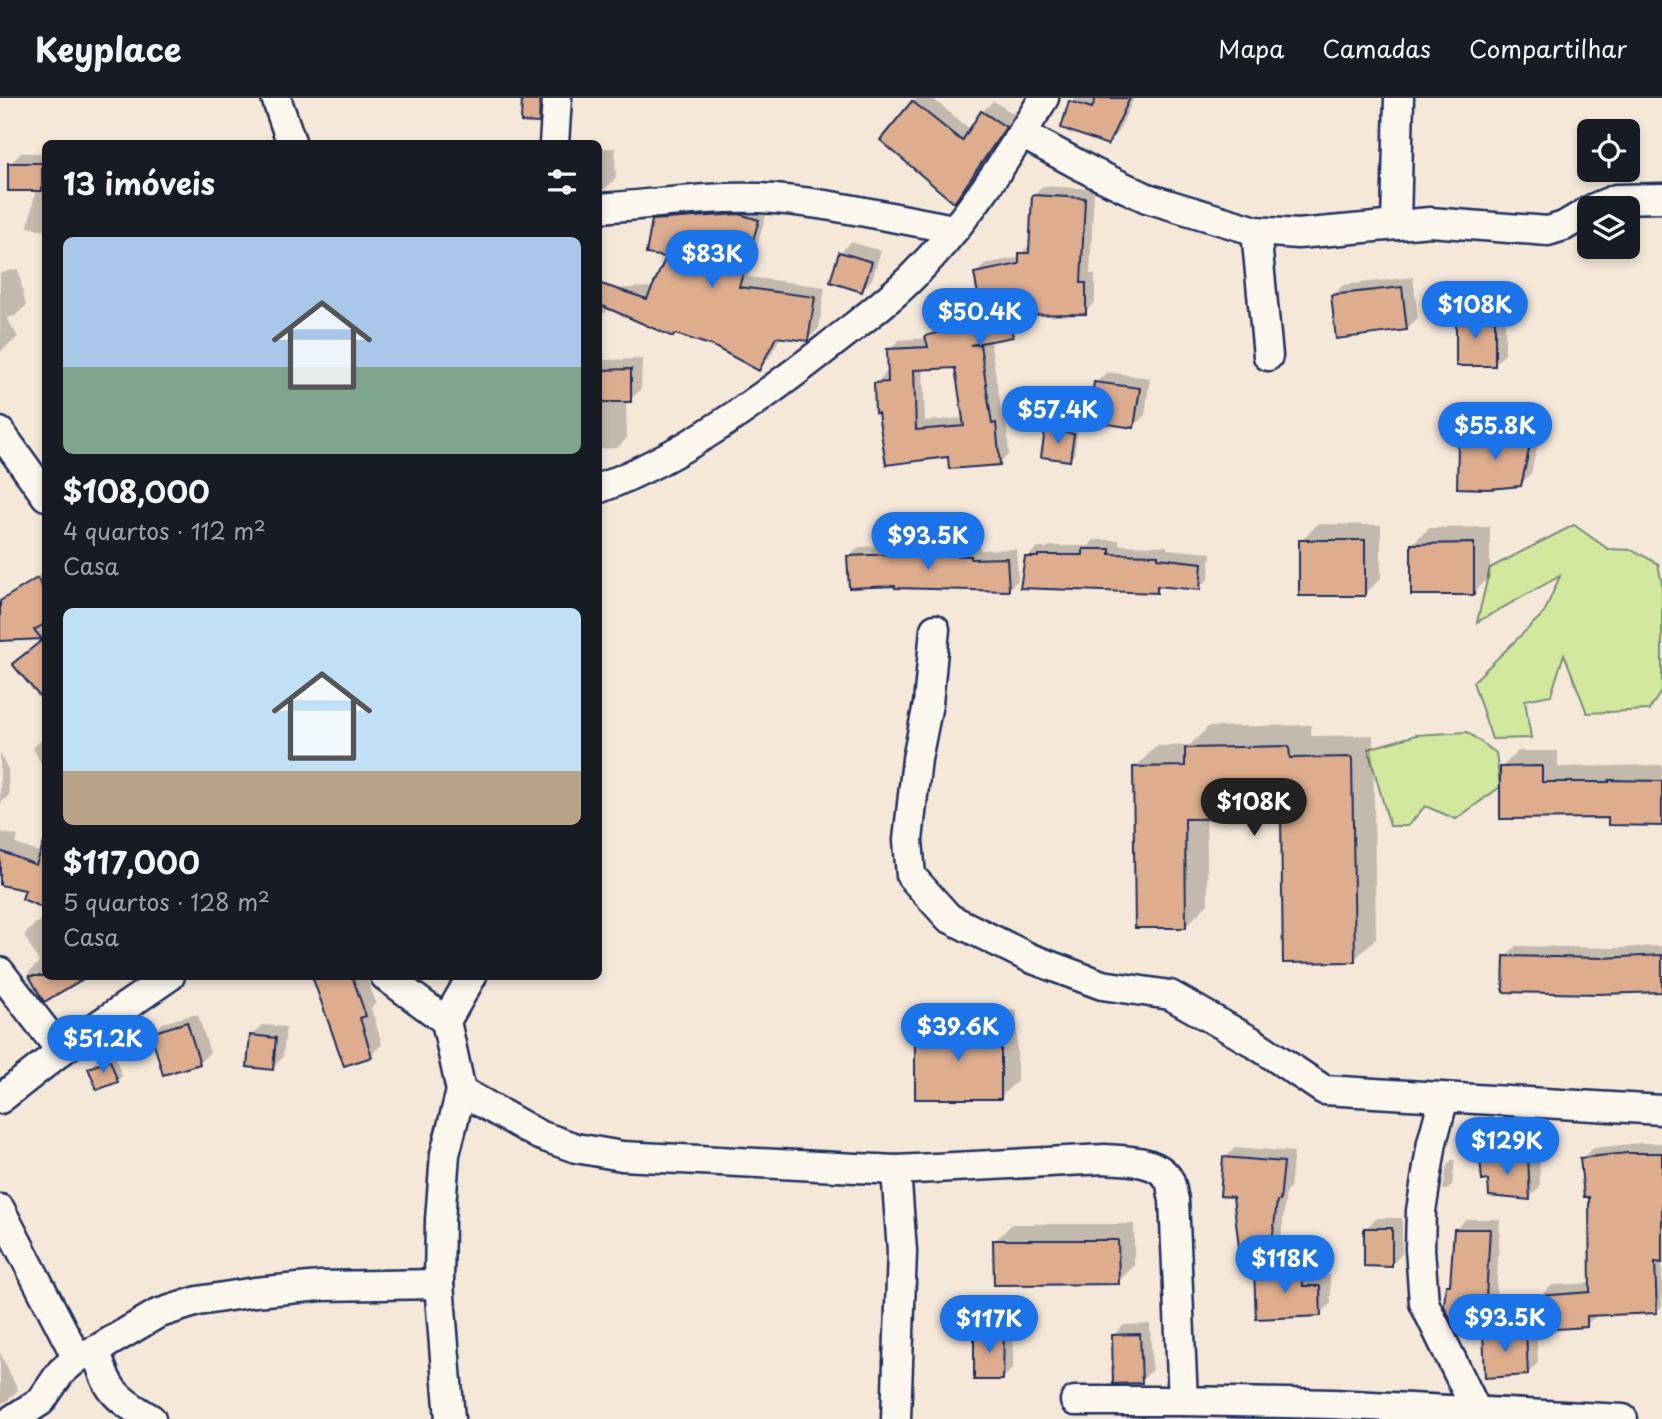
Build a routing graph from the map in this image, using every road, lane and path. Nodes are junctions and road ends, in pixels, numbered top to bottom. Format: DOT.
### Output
graph roads {
  1 [pos="276,98"];
  2 [pos="557,98"];
  3 [pos="1044,98"];
  4 [pos="1399,98"];
  5 [pos="1023,134"];
  6 [pos="291,140"];
  7 [pos="554,140"];
  8 [pos="1640,198"];
  9 [pos="1662,198"];
  10 [pos="602,208"];
  11 [pos="1577,218"];
  12 [pos="1396,225"];
  13 [pos="955,229"];
  14 [pos="1256,231"];
  15 [pos="1268,356"];
  16 [pos="0,432"];
  17 [pos="602,487"];
  18 [pos="42,490"];
  19 [pos="934,629"];
  20 [pos="0,972"];
  21 [pos="164,980"];
  22 [pos="390,980"];
  23 [pos="470,980"];
  24 [pos="446,1021"];
  25 [pos="61,1051"];
  26 [pos="461,1091"];
  27 [pos="0,1098"];
  28 [pos="1444,1098"];
  29 [pos="1662,1110"];
  30 [pos="896,1170"];
  31 [pos="0,1209"];
  32 [pos="439,1284"];
  33 [pos="86,1354"];
  34 [pos="1075,1401"];
  35 [pos="1183,1401"];
  36 [pos="1477,1412"];
  37 [pos="13,1419"];
  38 [pos="151,1419"];
  39 [pos="450,1419"];
  40 [pos="896,1419"];
  41 [pos="1623,1419"];
  1 -- 6 [label="street"];
  2 -- 7 [label="street"];
  3 -- 5 [label="street"];
  4 -- 12 [label="street"];
  5 -- 13 [label="street"];
  5 -- 14 [label="street"];
  8 -- 9 [label="street"];
  10 -- 13 [label="street"];
  11 -- 12 [label="street"];
  12 -- 14 [label="street"];
  13 -- 17 [label="street"];
  14 -- 15 [label="street"];
  16 -- 18 [label="street"];
  19 -- 28 [label="street"];
  20 -- 25 [label="street"];
  21 -- 25 [label="street"];
  22 -- 24 [label="street"];
  23 -- 24 [label="street"];
  24 -- 26 [label="street"];
  25 -- 27 [label="street"];
  26 -- 30 [label="street"];
  26 -- 32 [label="street"];
  28 -- 29 [label="street"];
  28 -- 36 [label="street"];
  30 -- 35 [label="street"];
  30 -- 40 [label="street"];
  31 -- 33 [label="street"];
  32 -- 33 [label="street"];
  32 -- 39 [label="street"];
  33 -- 37 [label="street"];
  33 -- 38 [label="street"];
  34 -- 35 [label="street"];
  35 -- 36 [label="street"];
  36 -- 41 [label="street"];
}
